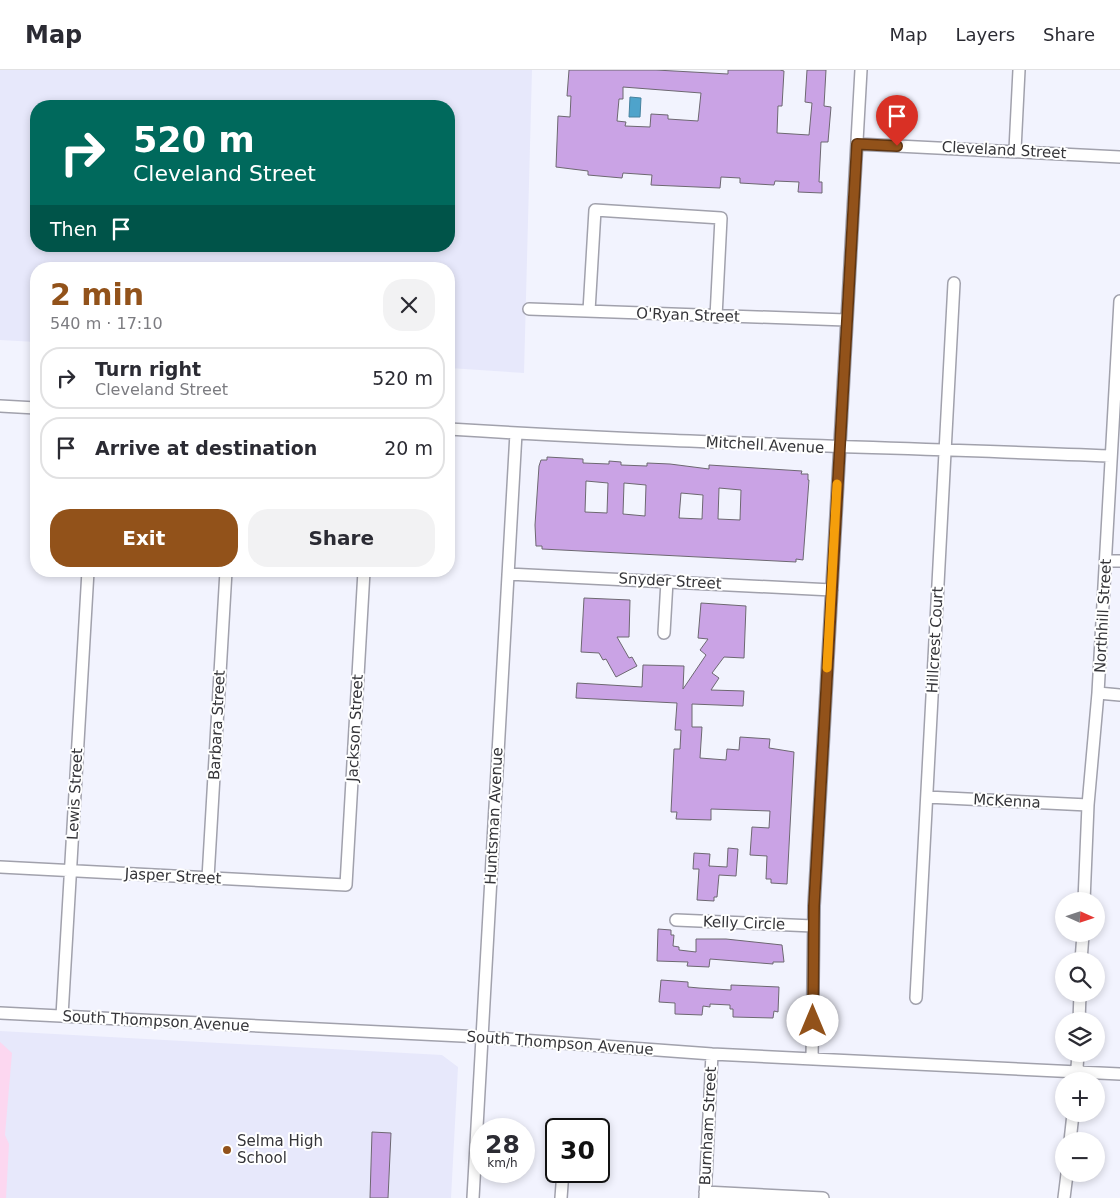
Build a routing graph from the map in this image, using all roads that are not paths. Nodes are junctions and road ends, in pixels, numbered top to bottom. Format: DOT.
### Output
graph roads {
  1 [pos="861,70"];
  2 [pos="1019,70"];
  3 [pos="857,144"];
  4 [pos="1015,150"];
  5 [pos="1120,157"];
  6 [pos="954,283"];
  7 [pos="1120,301"];
  8 [pos="529,309"];
  9 [pos="589,311"];
  10 [pos="716,317"];
  11 [pos="846,320"];
  12 [pos="0,406"];
  13 [pos="30,408"];
  14 [pos="455,429"];
  15 [pos="516,433"];
  16 [pos="839,448"];
  17 [pos="945,449"];
  18 [pos="1111,456"];
  19 [pos="1106,561"];
  20 [pos="1120,562"];
  21 [pos="508,574"];
  22 [pos="88,577"];
  23 [pos="226,577"];
  24 [pos="364,577"];
  25 [pos="667,581"];
  26 [pos="832,590"];
  27 [pos="664,633"];
  28 [pos="1098,694"];
  29 [pos="1120,695"];
  30 [pos="927,797"];
  31 [pos="1088,805"];
  32 [pos="0,867"];
  33 [pos="71,871"];
  34 [pos="208,878"];
  35 [pos="346,885"];
  36 [pos="1084,892"];
  37 [pos="676,920"];
  38 [pos="813,926"];
  39 [pos="916,998"];
  40 [pos="0,1013"];
  41 [pos="62,1016"];
  42 [pos="482,1037"];
  43 [pos="712,1054"];
  44 [pos="812,1060"];
  45 [pos="1120,1074"];
  46 [pos="1105,1075"];
  47 [pos="1055,1076"];
  48 [pos="1066,1182"];
  49 [pos="562,1183"];
  50 [pos="705,1195"];
  51 [pos="473,1198"];
  52 [pos="561,1198"];
  53 [pos="823,1198"];
  54 [pos="1064,1198"];
  1 -- 3 [label="street"];
  2 -- 4 [label="street"];
  3 -- 4 [label="street, Cleveland Street"];
  3 -- 11 [label="street"];
  4 -- 5 [label="street, Cleveland Street"];
  6 -- 17 [label="street, Hillcrest Court"];
  7 -- 18 [label="street, Northhill Street"];
  8 -- 9 [label="street, O'Ryan Street"];
  9 -- 10 [label="street, O'Ryan Street"];
  9 -- 10 [label="street"];
  10 -- 11 [label="street, O'Ryan Street"];
  11 -- 16 [label="street"];
  12 -- 13 [label="street"];
  14 -- 15 [label="street, Mitchell Avenue"];
  15 -- 16 [label="street, Mitchell Avenue"];
  15 -- 21 [label="street, Huntsman Avenue"];
  16 -- 17 [label="street, Mitchell Avenue"];
  16 -- 26 [label="street"];
  17 -- 18 [label="street, Mitchell Avenue"];
  17 -- 30 [label="street, Hillcrest Court"];
  18 -- 19 [label="street, Northhill Street"];
  19 -- 20 [label="street"];
  19 -- 28 [label="street, Northhill Street"];
  21 -- 25 [label="street, Snyder Street"];
  21 -- 42 [label="street, Huntsman Avenue"];
  22 -- 33 [label="street, Lewis Street"];
  23 -- 34 [label="street, Barbara Street"];
  24 -- 35 [label="street, Jackson Street"];
  25 -- 26 [label="street, Snyder Street"];
  25 -- 27 [label="street"];
  26 -- 38 [label="street"];
  28 -- 29 [label="street"];
  28 -- 31 [label="street, Northhill Street"];
  30 -- 31 [label="street, McKenna"];
  30 -- 39 [label="street, Hillcrest Court"];
  31 -- 36 [label="street, Northhill Street"];
  32 -- 33 [label="street, Jasper Street"];
  33 -- 34 [label="street, Jasper Street"];
  33 -- 41 [label="street, Lewis Street"];
  34 -- 35 [label="street, Jasper Street"];
  37 -- 38 [label="street, Kelly Circle"];
  38 -- 44 [label="street"];
  40 -- 41 [label="street, South Thompson Avenue"];
  41 -- 42 [label="street, South Thompson Avenue"];
  42 -- 43 [label="street, South Thompson Avenue"];
  42 -- 51 [label="street, Huntsman Avenue"];
  43 -- 44 [label="street, South Thompson Avenue"];
  43 -- 50 [label="street, Burnham Street"];
  44 -- 47 [label="street, South Thompson Avenue"];
  45 -- 46 [label="street, South Thompson Avenue"];
  48 -- 54 [label="street"];
  49 -- 52 [label="street"];
  50 -- 53 [label="street"];
}
